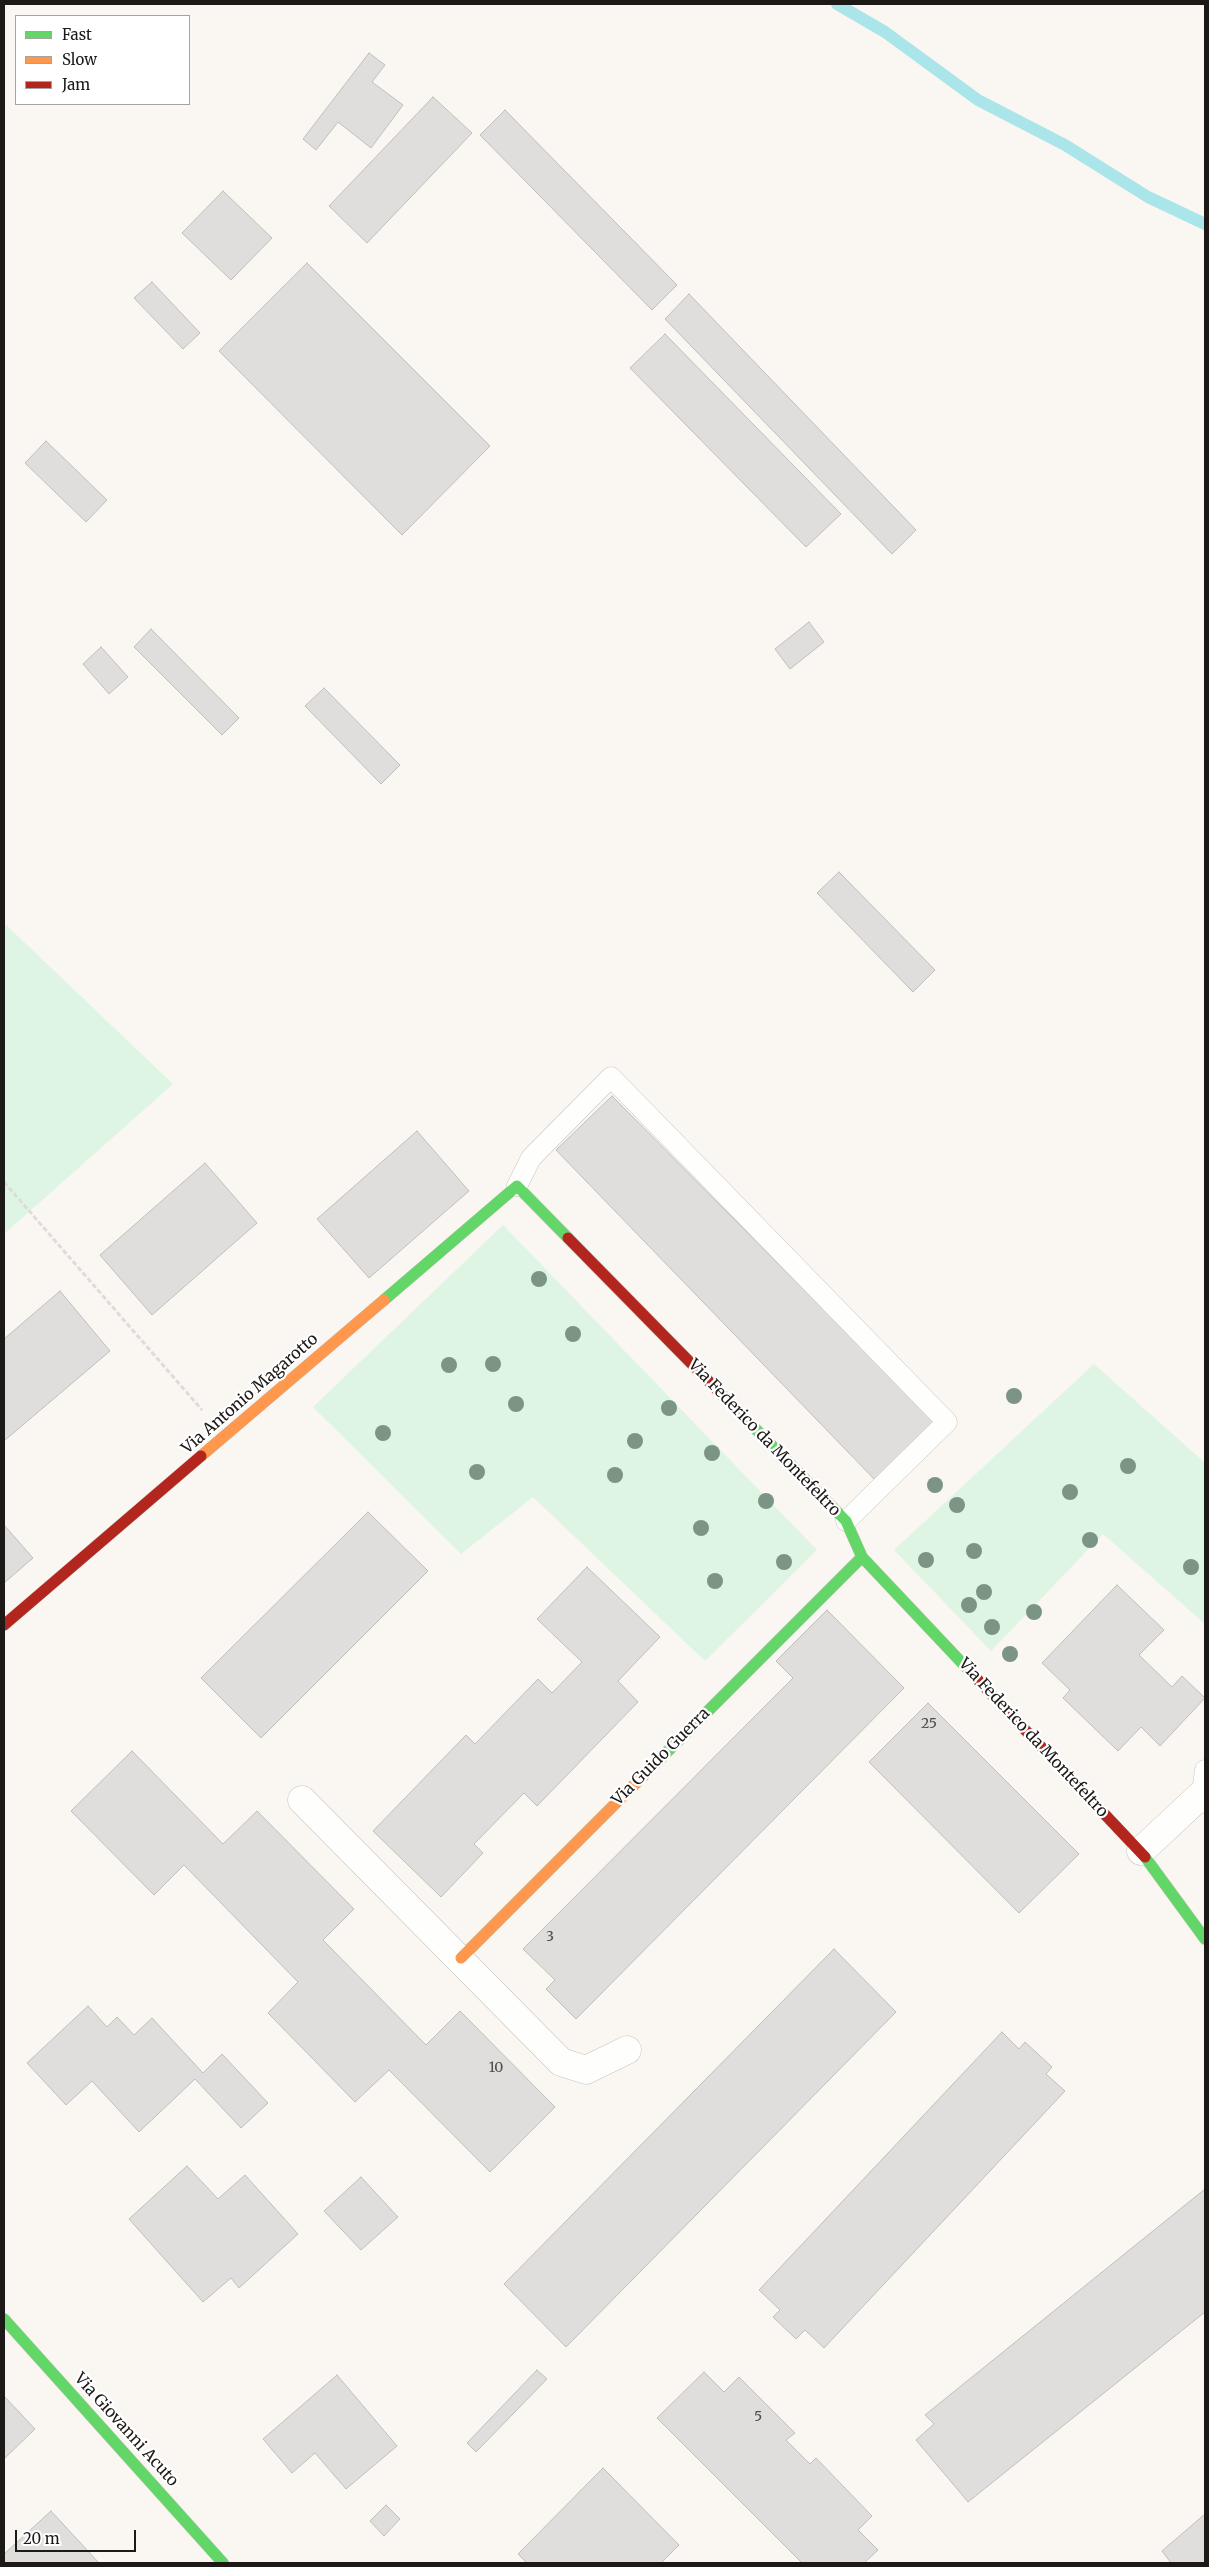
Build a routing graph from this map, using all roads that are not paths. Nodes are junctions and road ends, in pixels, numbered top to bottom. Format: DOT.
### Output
graph roads {
  1 [pos="517,1186"];
  2 [pos="846,1521"];
  3 [pos="862,1557"];
  4 [pos="4,1625"];
  5 [pos="1204,1788"];
  6 [pos="302,1800"];
  7 [pos="1141,1852"];
  8 [pos="1205,1939"];
  9 [pos="461,1958"];
  10 [pos="627,2050"];
  11 [pos="4,2319"];
  12 [pos="224,2563"];
  1 -- 2 [label="street, Via Federico da Montefeltro"];
  1 -- 2 [label="lane"];
  1 -- 4 [label="street, Via Antonio Magarotto"];
  2 -- 3 [label="street, Via Federico da Montefeltro"];
  3 -- 7 [label="street, Via Federico da Montefeltro"];
  3 -- 9 [label="street, Via Guido Guerra"];
  5 -- 7 [label="street"];
  6 -- 9 [label="street"];
  7 -- 8 [label="street, Via Federico da Montefeltro"];
  9 -- 10 [label="street"];
  11 -- 12 [label="street, Via Giovanni Acuto"];
}
